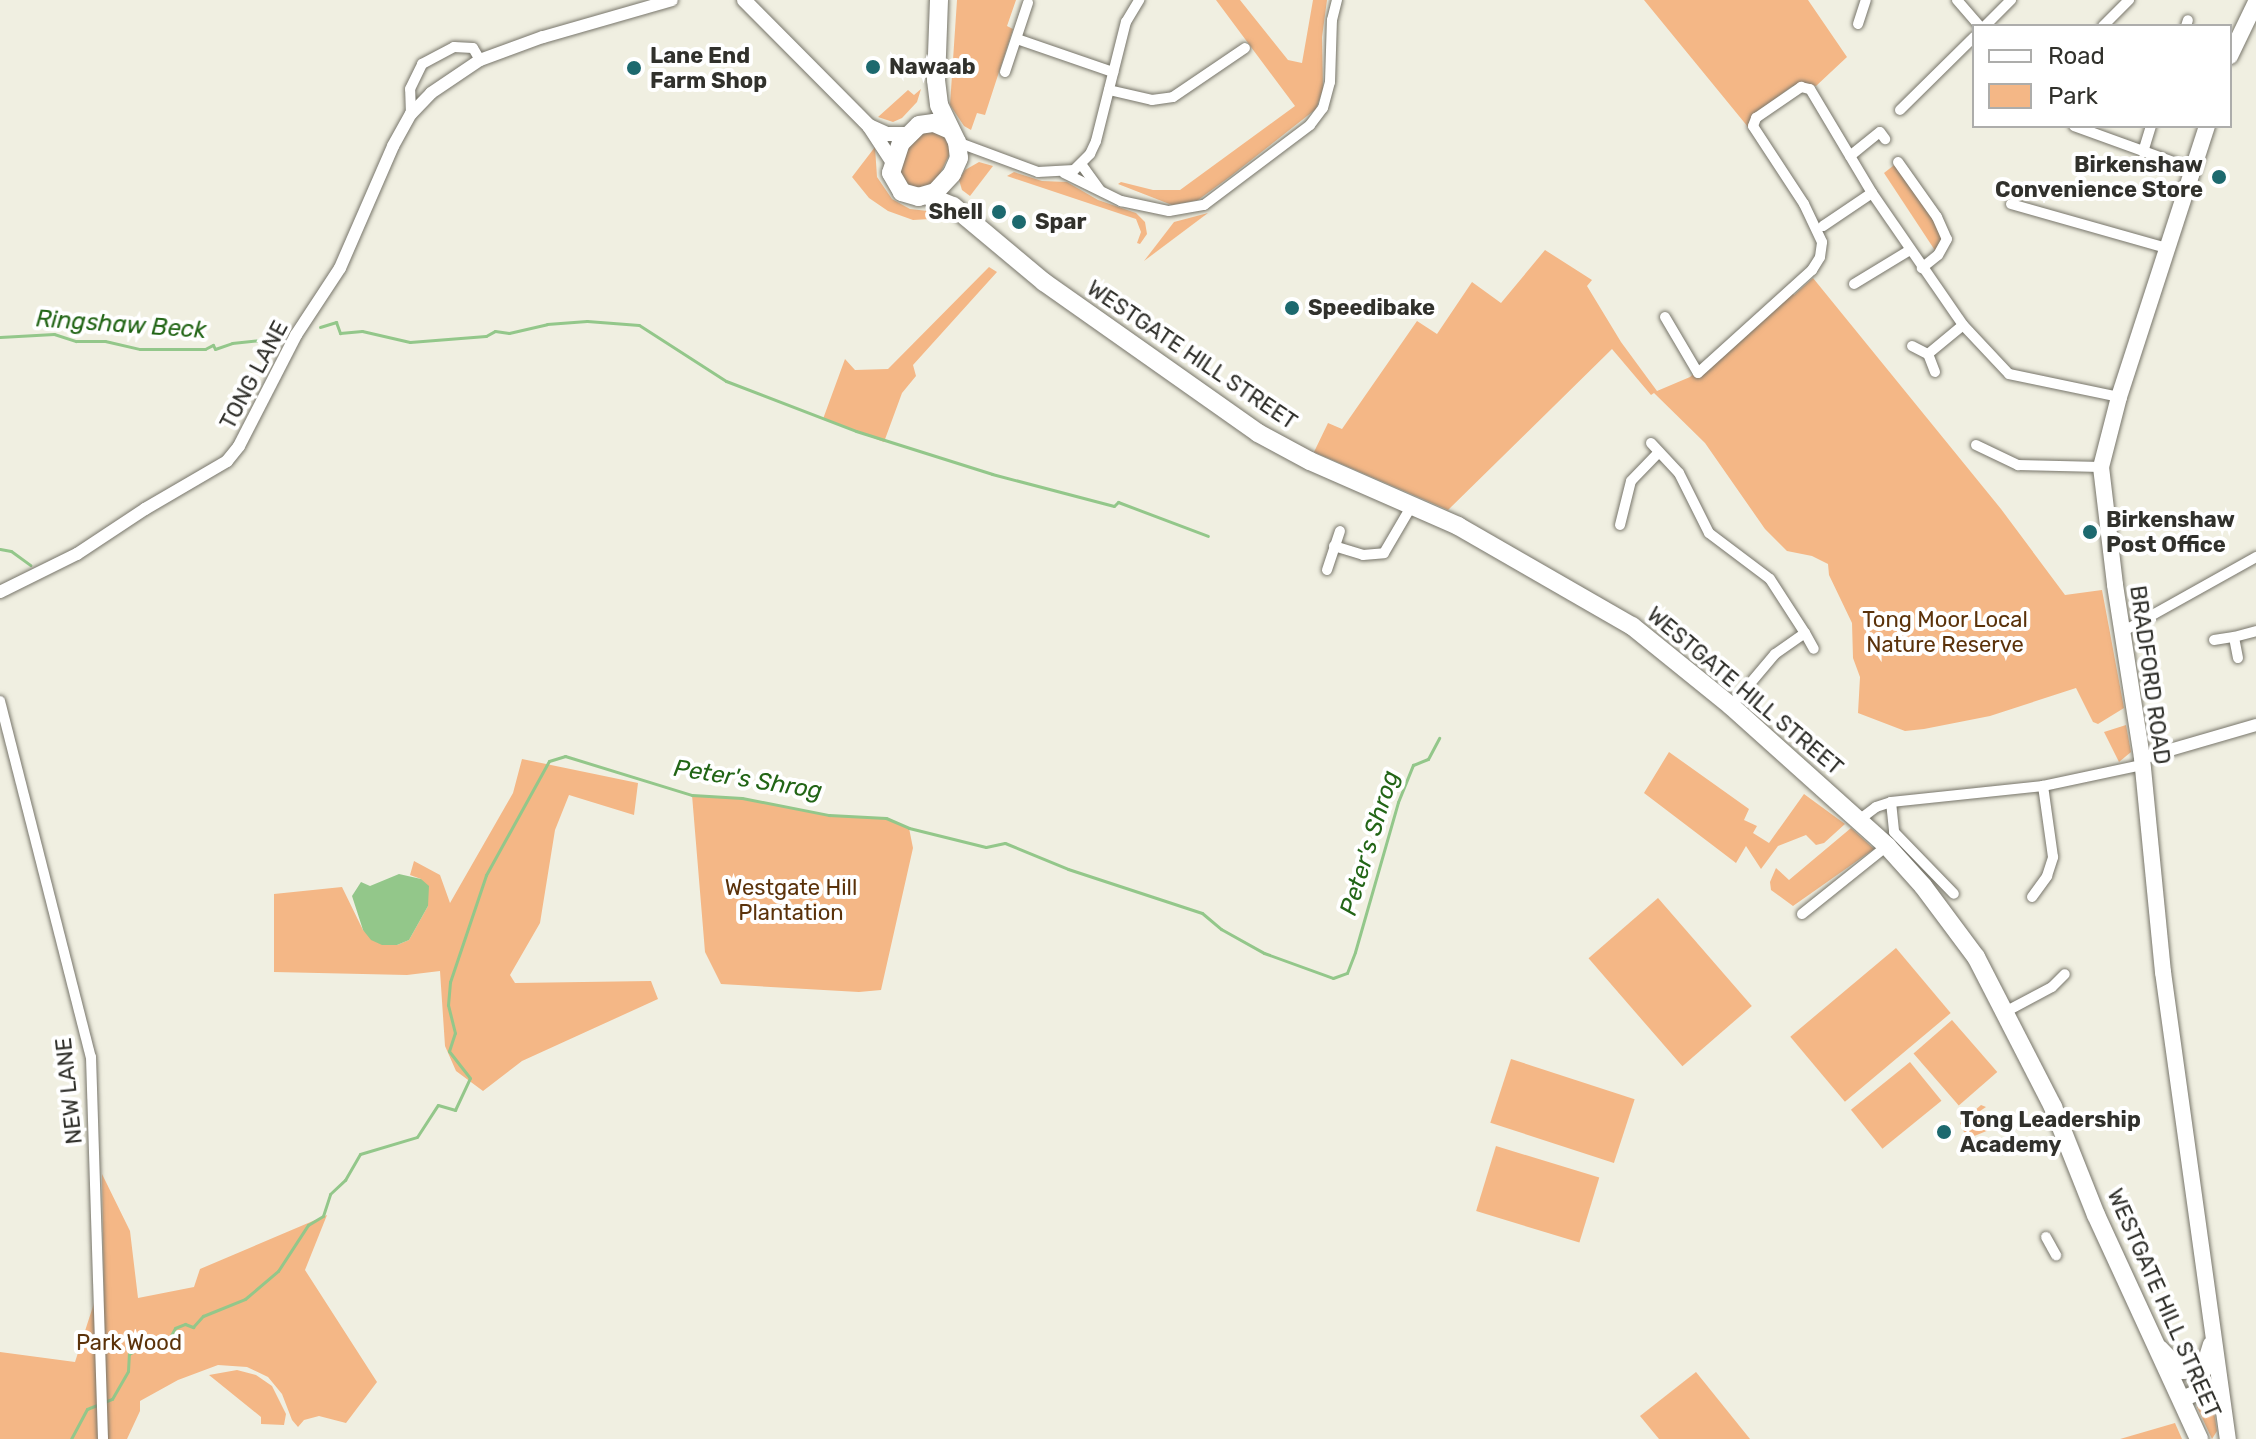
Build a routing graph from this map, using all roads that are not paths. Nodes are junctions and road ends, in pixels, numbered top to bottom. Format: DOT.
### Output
graph roads {
  1 [pos="672,0"];
  2 [pos="744,0"];
  3 [pos="939,0"];
  4 [pos="1139,0"];
  5 [pos="1337,0"];
  6 [pos="1866,0"];
  7 [pos="1957,0"];
  8 [pos="2011,0"];
  9 [pos="2129,0"];
  10 [pos="2256,2"];
  11 [pos="1028,3"];
  12 [pos="1981,24"];
  13 [pos="1985,24"];
  14 [pos="2105,24"];
  15 [pos="1859,25"];
  16 [pos="1017,39"];
  17 [pos="1972,39"];
  18 [pos="1245,48"];
  19 [pos="2232,52"];
  20 [pos="480,60"];
  21 [pos="1005,72"];
  22 [pos="1113,72"];
  23 [pos="936,80"];
  24 [pos="1109,90"];
  25 [pos="1900,110"];
  26 [pos="411,114"];
  27 [pos="869,126"];
  28 [pos="2079,128"];
  29 [pos="2150,128"];
  30 [pos="2206,128"];
  31 [pos="913,130"];
  32 [pos="953,136"];
  33 [pos="1885,139"];
  34 [pos="2143,152"];
  35 [pos="986,155"];
  36 [pos="1850,156"];
  37 [pos="892,161"];
  38 [pos="1898,162"];
  39 [pos="1081,164"];
  40 [pos="2193,169"];
  41 [pos="954,170"];
  42 [pos="1064,173"];
  43 [pos="1101,191"];
  44 [pos="1872,193"];
  45 [pos="928,196"];
  46 [pos="2011,204"];
  47 [pos="953,206"];
  48 [pos="1823,226"];
  49 [pos="2167,248"];
  50 [pos="1910,250"];
  51 [pos="1922,268"];
  52 [pos="1854,284"];
  53 [pos="1665,317"];
  54 [pos="1963,325"];
  55 [pos="1912,346"];
  56 [pos="1928,354"];
  57 [pos="1935,372"];
  58 [pos="2119,397"];
  59 [pos="1976,445"];
  60 [pos="2101,467"];
  61 [pos="1412,505"];
  62 [pos="1620,525"];
  63 [pos="1340,531"];
  64 [pos="1334,546"];
  65 [pos="2256,557"];
  66 [pos="1327,570"];
  67 [pos="0,592"];
  68 [pos="2256,631"];
  69 [pos="2122,632"];
  70 [pos="1805,633"];
  71 [pos="2234,637"];
  72 [pos="2214,640"];
  73 [pos="1814,649"];
  74 [pos="2238,658"];
  75 [pos="0,701"];
  76 [pos="1731,706"];
  77 [pos="2256,725"];
  78 [pos="2142,762"];
  79 [pos="2043,786"];
  80 [pos="1891,802"];
  81 [pos="1859,820"];
  82 [pos="1887,846"];
  83 [pos="1954,894"];
  84 [pos="2032,897"];
  85 [pos="1802,914"];
  86 [pos="2065,974"];
  87 [pos="2005,1012"];
  88 [pos="2046,1237"];
  89 [pos="2056,1255"];
  90 [pos="2213,1339"];
  91 [pos="2159,1347"];
  92 [pos="2204,1370"];
  93 [pos="2189,1396"];
  94 [pos="2222,1401"];
  95 [pos="103,1439"];
  96 [pos="2199,1439"];
  97 [pos="2228,1439"];
  1 -- 20 [label="street, TONG LANE"];
  2 -- 27 [label="main road"];
  3 -- 23 [label="highway"];
  4 -- 22 [label="street"];
  5 -- 43 [label="street"];
  6 -- 15 [label="street"];
  7 -- 12 [label="street"];
  8 -- 13 [label="street"];
  9 -- 14 [label="street"];
  10 -- 19 [label="main road"];
  11 -- 16 [label="street"];
  16 -- 21 [label="street"];
  16 -- 22 [label="street"];
  17 -- 25 [label="street"];
  18 -- 24 [label="street"];
  20 -- 26 [label="street, TONG LANE"];
  20 -- 26 [label="street, TONG LANE"];
  22 -- 24 [label="street"];
  23 -- 31 [label="highway"];
  23 -- 32 [label="highway"];
  24 -- 39 [label="street"];
  26 -- 67 [label="street, TONG LANE"];
  27 -- 31 [label="main road"];
  27 -- 37 [label="main road"];
  28 -- 34 [label="street"];
  29 -- 34 [label="street"];
  30 -- 40 [label="main road, BRADFORD ROAD"];
  31 -- 32 [label="highway"];
  31 -- 37 [label="highway"];
  32 -- 35 [label="street"];
  32 -- 41 [label="highway"];
  33 -- 36 [label="street"];
  34 -- 40 [label="street"];
  35 -- 41 [label="street"];
  35 -- 42 [label="street"];
  36 -- 44 [label="street"];
  36 -- 53 [label="street"];
  37 -- 45 [label="highway"];
  38 -- 51 [label="street"];
  39 -- 42 [label="street"];
  39 -- 43 [label="street"];
  40 -- 49 [label="main road, BRADFORD ROAD"];
  41 -- 45 [label="highway"];
  41 -- 47 [label="highway"];
  42 -- 43 [label="street"];
  44 -- 48 [label="street"];
  44 -- 50 [label="street"];
  45 -- 47 [label="highway, WESTGATE HILL STREET"];
  46 -- 49 [label="street"];
  47 -- 61 [label="highway, WESTGATE HILL STREET"];
  49 -- 58 [label="main road, BRADFORD ROAD"];
  50 -- 51 [label="street"];
  50 -- 52 [label="street"];
  51 -- 54 [label="street"];
  54 -- 56 [label="street"];
  54 -- 58 [label="street"];
  55 -- 56 [label="street"];
  56 -- 57 [label="street"];
  58 -- 60 [label="main road, BRADFORD ROAD"];
  59 -- 60 [label="street"];
  60 -- 69 [label="main road, BRADFORD ROAD"];
  61 -- 64 [label="street"];
  61 -- 76 [label="highway, WESTGATE HILL STREET"];
  62 -- 70 [label="street"];
  63 -- 64 [label="street"];
  64 -- 66 [label="street"];
  65 -- 69 [label="street"];
  68 -- 71 [label="street"];
  69 -- 78 [label="main road, BRADFORD ROAD"];
  70 -- 73 [label="street"];
  70 -- 76 [label="street"];
  71 -- 72 [label="street"];
  71 -- 74 [label="street"];
  75 -- 95 [label="street, NEW LANE"];
  76 -- 81 [label="highway, WESTGATE HILL STREET"];
  77 -- 78 [label="street"];
  78 -- 79 [label="street"];
  78 -- 90 [label="main road, BRADFORD ROAD"];
  79 -- 80 [label="street"];
  79 -- 84 [label="street"];
  80 -- 81 [label="street"];
  80 -- 83 [label="street"];
  81 -- 82 [label="highway, WESTGATE HILL STREET"];
  82 -- 85 [label="street"];
  82 -- 87 [label="highway, WESTGATE HILL STREET"];
  86 -- 87 [label="street"];
  87 -- 91 [label="highway, WESTGATE HILL STREET"];
  88 -- 89 [label="street"];
  90 -- 92 [label="main road"];
  90 -- 94 [label="main road, BRADFORD ROAD"];
  91 -- 92 [label="main road"];
  91 -- 93 [label="highway, WESTGATE HILL STREET"];
  92 -- 93 [label="main road"];
  93 -- 94 [label="main road"];
  93 -- 96 [label="highway, WESTGATE HILL STREET"];
  94 -- 97 [label="main road, BRADFORD ROAD"];
}
